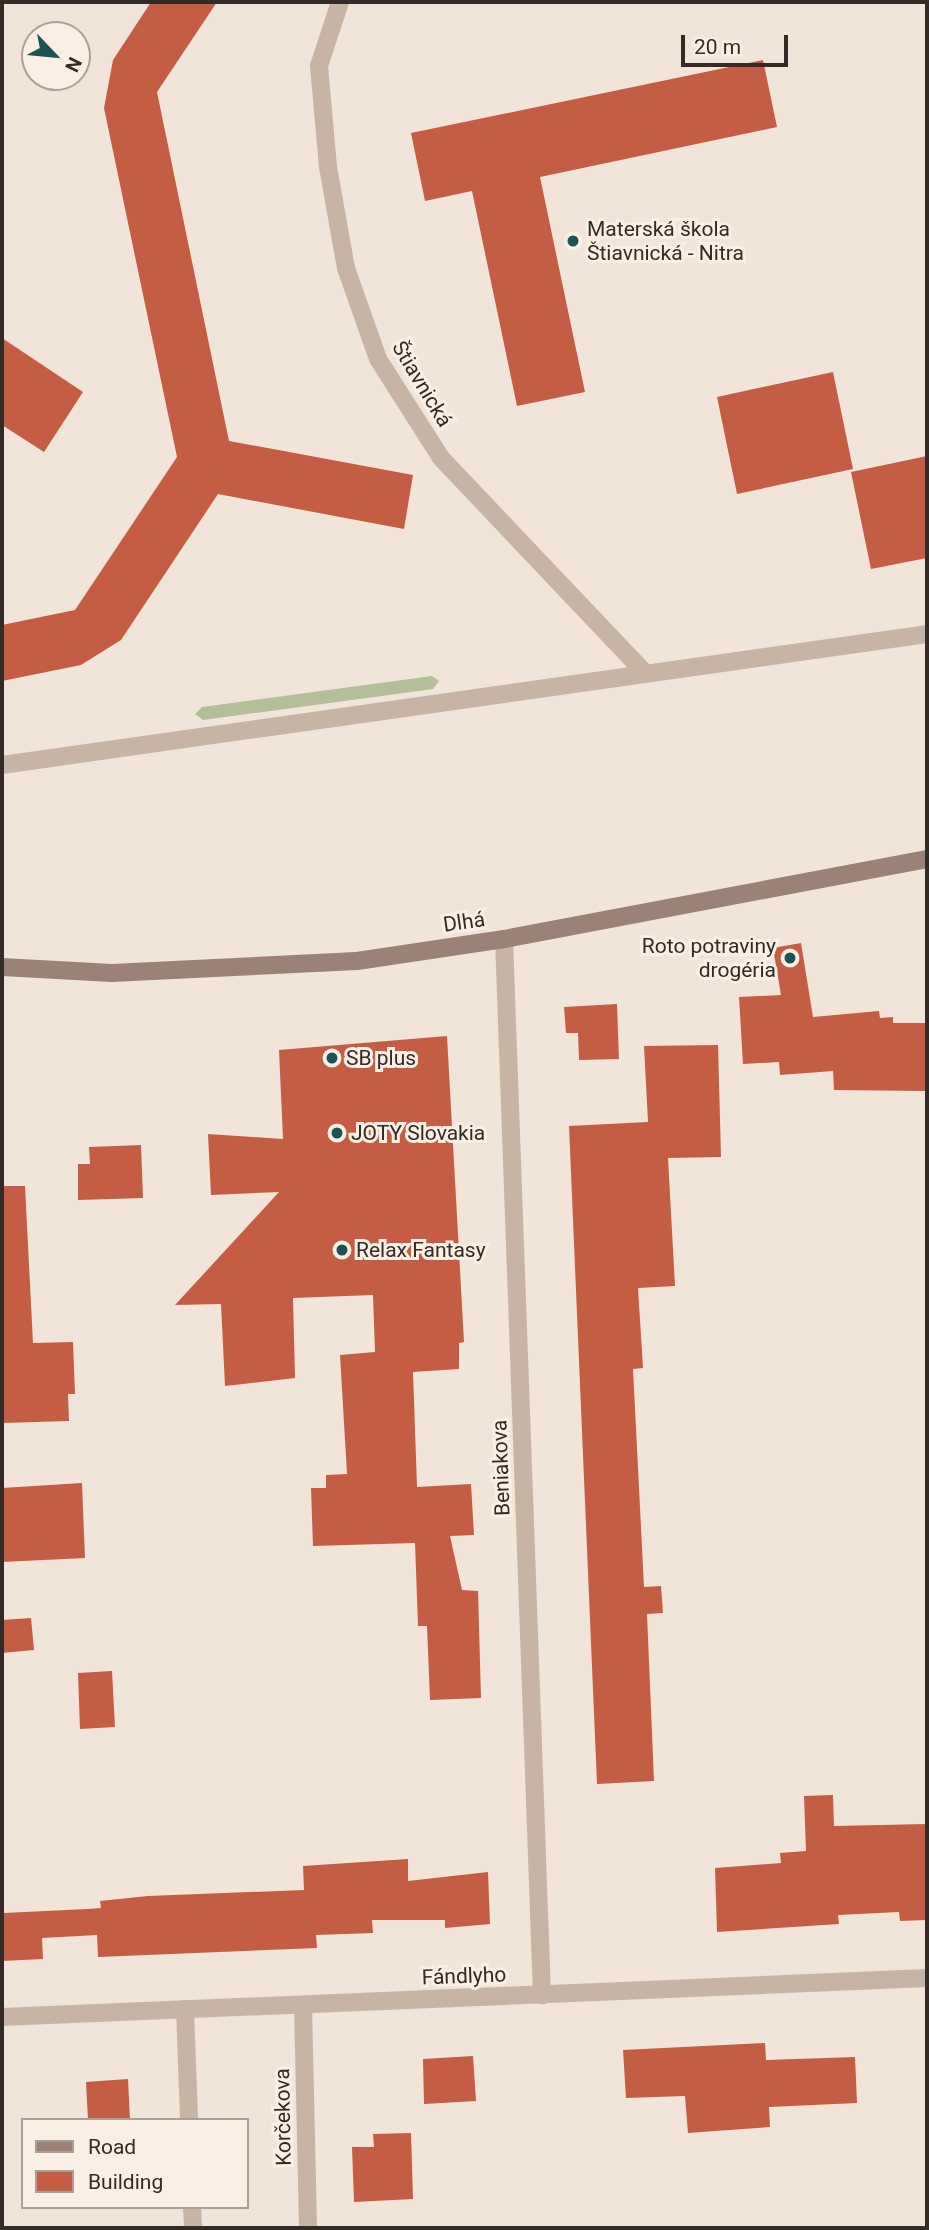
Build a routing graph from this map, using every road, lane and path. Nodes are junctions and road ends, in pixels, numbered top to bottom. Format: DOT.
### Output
graph roads {
  1 [pos="340,2"];
  2 [pos="927,634"];
  3 [pos="645,673"];
  4 [pos="2,765"];
  5 [pos="927,859"];
  6 [pos="504,939"];
  7 [pos="2,967"];
  8 [pos="927,1979"];
  9 [pos="542,1995"];
  10 [pos="303,2005"];
  11 [pos="185,2009"];
  12 [pos="2,2017"];
  13 [pos="189,2118"];
  14 [pos="192,2209"];
  15 [pos="193,2228"];
  16 [pos="308,2228"];
  1 -- 3 [label="street, Štiavnická"];
  2 -- 3 [label="street"];
  3 -- 4 [label="street"];
  5 -- 6 [label="street, Dlhá"];
  6 -- 7 [label="street, Dlhá"];
  6 -- 9 [label="street, Beniakova"];
  8 -- 9 [label="street, Fándlyho"];
  9 -- 10 [label="street, Fándlyho"];
  10 -- 11 [label="street, Fándlyho"];
  10 -- 16 [label="street, Korčekova"];
  11 -- 12 [label="street, Fándlyho"];
  11 -- 13 [label="street"];
  14 -- 15 [label="street"];
}
